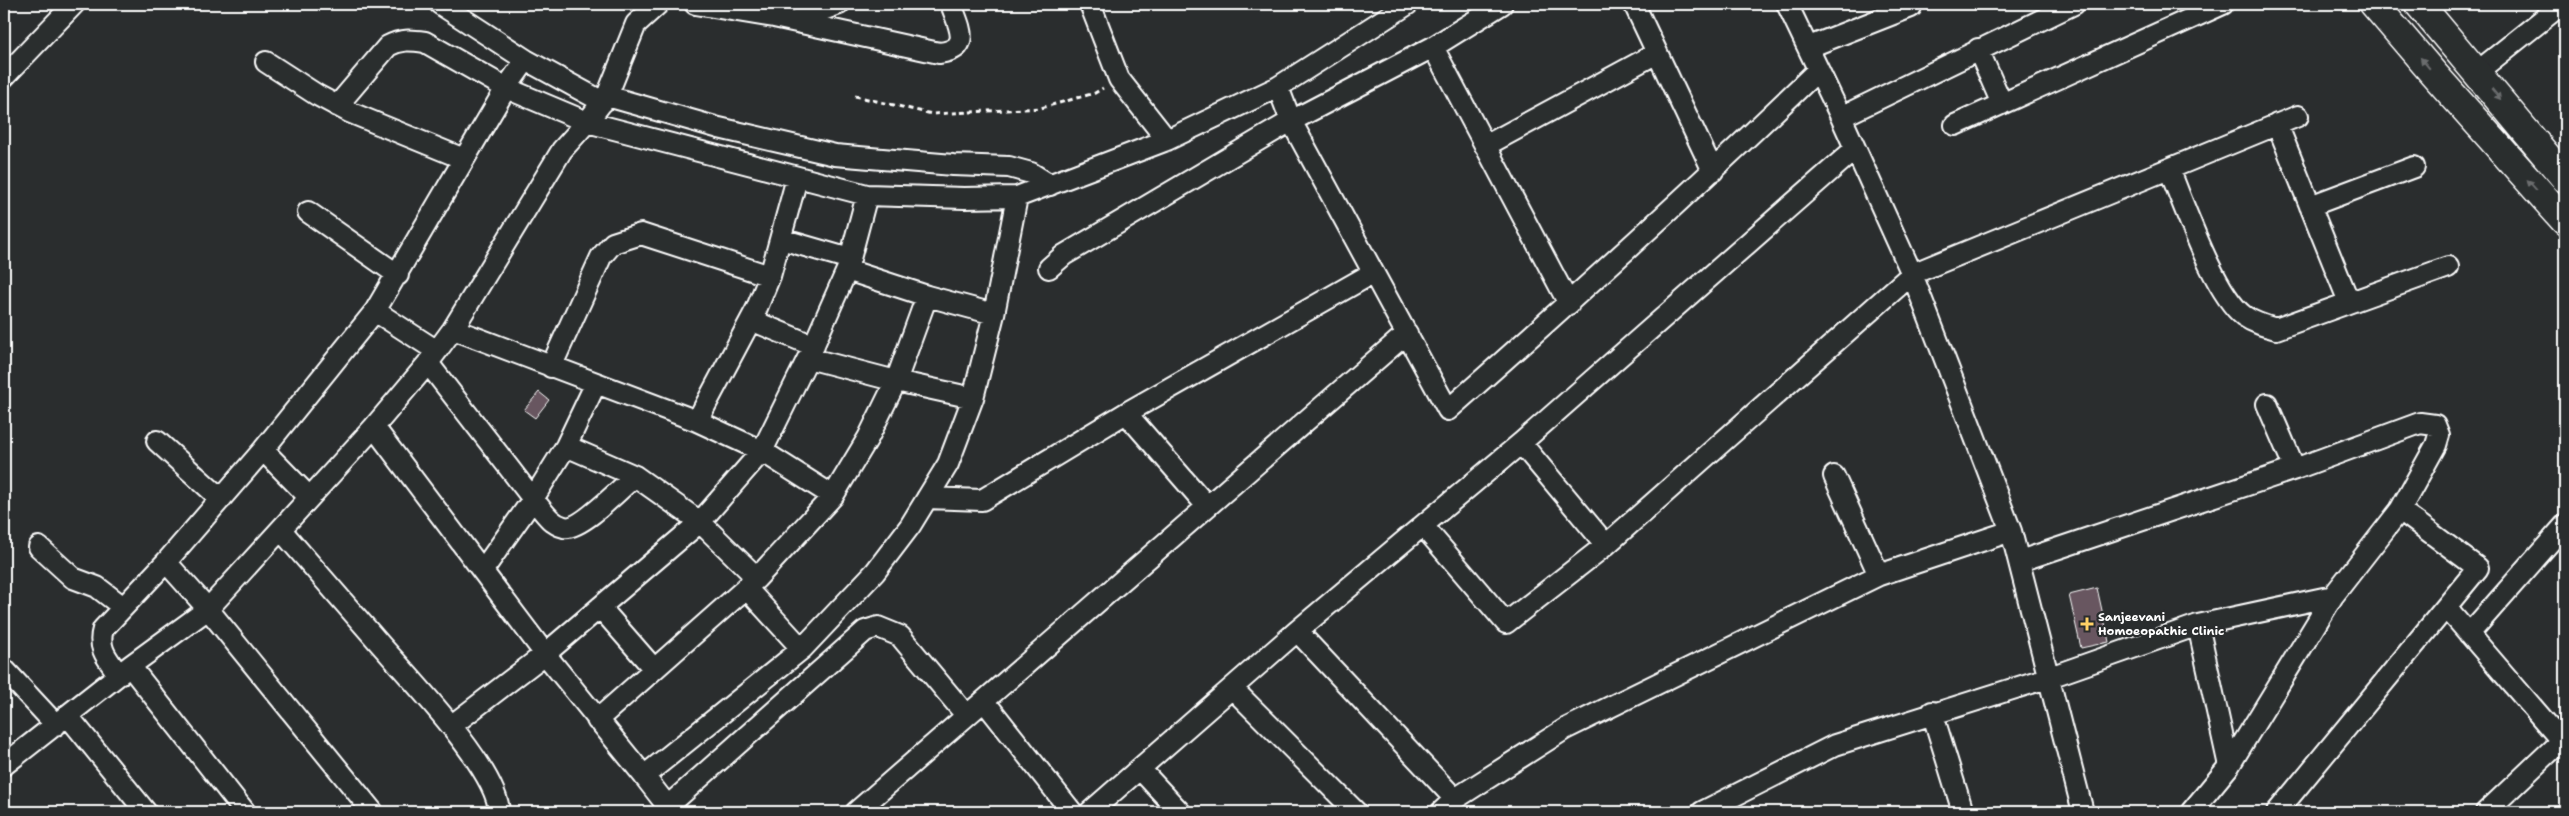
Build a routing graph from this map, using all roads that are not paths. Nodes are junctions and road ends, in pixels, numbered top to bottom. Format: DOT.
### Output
graph roads {
  1 [pos="74,4"];
  2 [pos="440,4"];
  3 [pos="658,4"];
  4 [pos="695,4"];
  5 [pos="839,4"];
  6 [pos="951,4"];
  7 [pos="1091,4"];
  8 [pos="1408,4"];
  9 [pos="1502,4"];
  10 [pos="1634,4"];
  11 [pos="1788,4"];
  12 [pos="2074,4"];
  13 [pos="2224,4"];
  14 [pos="2374,4"];
  15 [pos="2419,4"];
  16 [pos="2562,4"];
  17 [pos="1911,7"];
  18 [pos="775,10"];
  19 [pos="794,21"];
  20 [pos="1433,47"];
  21 [pos="1809,47"];
  22 [pos="1978,49"];
  23 [pos="1657,53"];
  24 [pos="526,60"];
  25 [pos="266,62"];
  26 [pos="1818,70"];
  27 [pos="2477,72"];
  28 [pos="4,77"];
  29 [pos="1278,87"];
  30 [pos="506,88"];
  31 [pos="605,99"];
  32 [pos="2002,104"];
  33 [pos="337,106"];
  34 [pos="2298,116"];
  35 [pos="1842,117"];
  36 [pos="1291,121"];
  37 [pos="587,122"];
  38 [pos="2277,124"];
  39 [pos="1955,125"];
  40 [pos="1167,140"];
  41 [pos="716,141"];
  42 [pos="1485,146"];
  43 [pos="1855,149"];
  44 [pos="773,154"];
  45 [pos="464,160"];
  46 [pos="2414,167"];
  47 [pos="2168,170"];
  48 [pos="1713,172"];
  49 [pos="797,178"];
  50 [pos="2565,178"];
  51 [pos="947,180"];
  52 [pos="1050,185"];
  53 [pos="867,195"];
  54 [pos="1017,197"];
  55 [pos="2310,206"];
  56 [pos="308,212"];
  57 [pos="2565,221"];
  58 [pos="780,239"];
  59 [pos="849,265"];
  60 [pos="2448,266"];
  61 [pos="1049,268"];
  62 [pos="1373,273"];
  63 [pos="1912,274"];
  64 [pos="398,275"];
  65 [pos="770,276"];
  66 [pos="928,296"];
  67 [pos="2349,302"];
  68 [pos="1569,304"];
  69 [pos="375,311"];
  70 [pos="994,314"];
  71 [pos="751,320"];
  72 [pos="453,328"];
  73 [pos="1406,333"];
  74 [pos="811,352"];
  75 [pos="433,357"];
  76 [pos="551,367"];
  77 [pos="896,382"];
  78 [pos="596,383"];
  79 [pos="973,398"];
  80 [pos="2267,404"];
  81 [pos="1126,413"];
  82 [pos="696,420"];
  83 [pos="374,427"];
  84 [pos="157,441"];
  85 [pos="1522,443"];
  86 [pos="566,446"];
  87 [pos="263,450"];
  88 [pos="762,451"];
  89 [pos="2295,469"];
  90 [pos="635,476"];
  91 [pos="1834,476"];
  92 [pos="833,496"];
  93 [pos="309,497"];
  94 [pos="927,498"];
  95 [pos="220,499"];
  96 [pos="533,499"];
  97 [pos="1207,506"];
  98 [pos="2400,510"];
  99 [pos="700,522"];
  100 [pos="2565,525"];
  101 [pos="1423,526"];
  102 [pos="281,530"];
  103 [pos="2011,531"];
  104 [pos="1606,545"];
  105 [pos="39,547"];
  106 [pos="2020,561"];
  107 [pos="166,562"];
  108 [pos="483,570"];
  109 [pos="1879,575"];
  110 [pos="752,583"];
  111 [pos="2333,596"];
  112 [pos="123,607"];
  113 [pos="600,607"];
  114 [pos="208,608"];
  115 [pos="2447,608"];
  116 [pos="2198,625"];
  117 [pos="1298,631"];
  118 [pos="2469,634"];
  119 [pos="802,649"];
  120 [pos="545,654"];
  121 [pos="4,669"];
  122 [pos="654,669"];
  123 [pos="125,670"];
  124 [pos="2048,678"];
  125 [pos="1232,688"];
  126 [pos="985,702"];
  127 [pos="1932,712"];
  128 [pos="966,715"];
  129 [pos="597,720"];
  130 [pos="62,721"];
  131 [pos="451,726"];
  132 [pos="2563,743"];
  133 [pos="4,765"];
  134 [pos="2229,766"];
  135 [pos="1141,770"];
  136 [pos="647,779"];
  137 [pos="668,806"];
  138 [pos="1448,806"];
  139 [pos="146,812"];
  140 [pos="245,812"];
  141 [pos="373,812"];
  142 [pos="500,812"];
  143 [pos="856,812"];
  144 [pos="1072,812"];
  145 [pos="1090,812"];
  146 [pos="1180,812"];
  147 [pos="1356,812"];
  148 [pos="1702,812"];
  149 [pos="1963,812"];
  150 [pos="2083,812"];
  151 [pos="2190,812"];
  152 [pos="2277,812"];
  153 [pos="2486,812"];
  1 -- 28 [label="street"];
  2 -- 24 [label="street"];
  3 -- 31 [label="street"];
  4 -- 18 [label="street"];
  5 -- 19 [label="street"];
  6 -- 19 [label="street"];
  7 -- 40 [label="street"];
  8 -- 29 [label="street"];
  9 -- 20 [label="street"];
  10 -- 23 [label="street"];
  11 -- 21 [label="street"];
  12 -- 22 [label="street"];
  13 -- 32 [label="street"];
  57 -- 14 [label="street, one-way"];
  15 -- 27 [label="street"];
  16 -- 27 [label="street"];
  17 -- 21 [label="street"];
  18 -- 19 [label="street"];
  20 -- 36 [label="street"];
  20 -- 42 [label="street"];
  21 -- 26 [label="street"];
  22 -- 32 [label="street"];
  22 -- 35 [label="street"];
  23 -- 42 [label="street"];
  23 -- 48 [label="street"];
  24 -- 30 [label="street"];
  24 -- 31 [label="street"];
  25 -- 33 [label="street"];
  26 -- 35 [label="street"];
  26 -- 48 [label="street"];
  27 -- 50 [label="street, one-way"];
  29 -- 36 [label="street"];
  29 -- 40 [label="street"];
  30 -- 33 [label="street"];
  30 -- 37 [label="street"];
  30 -- 45 [label="street"];
  31 -- 37 [label="street"];
  31 -- 41 [label="street"];
  32 -- 39 [label="street"];
  33 -- 45 [label="street"];
  34 -- 38 [label="street"];
  35 -- 43 [label="street"];
  36 -- 61 [label="street"];
  36 -- 62 [label="street"];
  37 -- 41 [label="street"];
  37 -- 72 [label="street"];
  38 -- 47 [label="street"];
  38 -- 55 [label="street"];
  40 -- 52 [label="street"];
  41 -- 44 [label="street"];
  41 -- 44 [label="street"];
  42 -- 68 [label="street"];
  43 -- 63 [label="street"];
  43 -- 85 [label="street"];
  44 -- 49 [label="street"];
  44 -- 51 [label="street"];
  45 -- 64 [label="street"];
  46 -- 55 [label="street"];
  47 -- 63 [label="street"];
  47 -- 67 [label="street"];
  48 -- 68 [label="street"];
  49 -- 53 [label="street"];
  49 -- 58 [label="street"];
  51 -- 52 [label="street"];
  51 -- 53 [label="street"];
  51 -- 54 [label="street"];
  52 -- 54 [label="street"];
  53 -- 59 [label="street"];
  54 -- 70 [label="street"];
  55 -- 67 [label="street"];
  56 -- 64 [label="street"];
  58 -- 59 [label="street"];
  58 -- 65 [label="street"];
  59 -- 66 [label="street"];
  59 -- 74 [label="street"];
  60 -- 67 [label="street"];
  62 -- 73 [label="street"];
  62 -- 81 [label="street"];
  63 -- 103 [label="street"];
  63 -- 104 [label="street"];
  64 -- 69 [label="street"];
  65 -- 71 [label="street"];
  65 -- 76 [label="street"];
  66 -- 70 [label="street"];
  66 -- 77 [label="street"];
  68 -- 73 [label="street"];
  69 -- 75 [label="street"];
  69 -- 87 [label="street"];
  70 -- 79 [label="street"];
  71 -- 74 [label="street"];
  71 -- 82 [label="street"];
  72 -- 75 [label="street"];
  72 -- 76 [label="street"];
  73 -- 97 [label="street"];
  74 -- 77 [label="street"];
  74 -- 88 [label="street"];
  75 -- 83 [label="street"];
  75 -- 96 [label="street"];
  76 -- 78 [label="street"];
  77 -- 79 [label="street"];
  77 -- 92 [label="street"];
  78 -- 82 [label="street"];
  78 -- 86 [label="street"];
  79 -- 94 [label="street"];
  80 -- 89 [label="street"];
  81 -- 94 [label="street"];
  81 -- 97 [label="street"];
  82 -- 88 [label="street"];
  83 -- 93 [label="street"];
  83 -- 108 [label="street"];
  84 -- 95 [label="street"];
  85 -- 101 [label="street"];
  85 -- 104 [label="street"];
  86 -- 90 [label="street"];
  86 -- 96 [label="street"];
  87 -- 93 [label="street"];
  87 -- 95 [label="street"];
  88 -- 92 [label="street"];
  88 -- 99 [label="street"];
  89 -- 98 [label="street"];
  89 -- 106 [label="street"];
  90 -- 96 [label="street"];
  90 -- 99 [label="street"];
  91 -- 109 [label="street"];
  92 -- 110 [label="street"];
  93 -- 102 [label="street"];
  94 -- 119 [label="street"];
  95 -- 107 [label="street"];
  96 -- 108 [label="street"];
  97 -- 126 [label="street"];
  98 -- 111 [label="street"];
  98 -- 115 [label="street"];
  99 -- 110 [label="street"];
  99 -- 113 [label="street"];
  100 -- 118 [label="street"];
  101 -- 104 [label="street"];
  101 -- 117 [label="street"];
  102 -- 114 [label="street"];
  102 -- 131 [label="street"];
  103 -- 106 [label="street"];
  103 -- 109 [label="street"];
  105 -- 112 [label="street"];
  106 -- 124 [label="street"];
  107 -- 112 [label="street"];
  107 -- 114 [label="street"];
  108 -- 120 [label="street"];
  109 -- 138 [label="street"];
  110 -- 119 [label="street"];
  110 -- 122 [label="street"];
  111 -- 116 [label="street"];
  111 -- 134 [label="street"];
  112 -- 123 [label="street"];
  113 -- 120 [label="street"];
  113 -- 122 [label="street"];
  114 -- 123 [label="street"];
  114 -- 141 [label="street"];
  115 -- 118 [label="street"];
  115 -- 152 [label="street"];
  116 -- 124 [label="street"];
  116 -- 134 [label="street"];
  117 -- 125 [label="street"];
  117 -- 138 [label="street"];
  118 -- 132 [label="street"];
  119 -- 136 [label="street"];
  120 -- 129 [label="street"];
  120 -- 131 [label="street"];
  121 -- 130 [label="street"];
  122 -- 129 [label="street"];
  123 -- 130 [label="street"];
  123 -- 140 [label="street"];
  124 -- 127 [label="street"];
  124 -- 150 [label="street"];
  125 -- 135 [label="street"];
  125 -- 147 [label="street"];
  126 -- 128 [label="street"];
  126 -- 144 [label="street"];
  127 -- 148 [label="street"];
  127 -- 149 [label="street"];
  128 -- 137 [label="street"];
  128 -- 143 [label="street"];
  129 -- 136 [label="street"];
  130 -- 133 [label="street"];
  130 -- 139 [label="street"];
  131 -- 142 [label="street"];
  132 -- 153 [label="street"];
  134 -- 151 [label="street"];
  135 -- 145 [label="street"];
  135 -- 146 [label="street"];
  136 -- 137 [label="street"];
}
